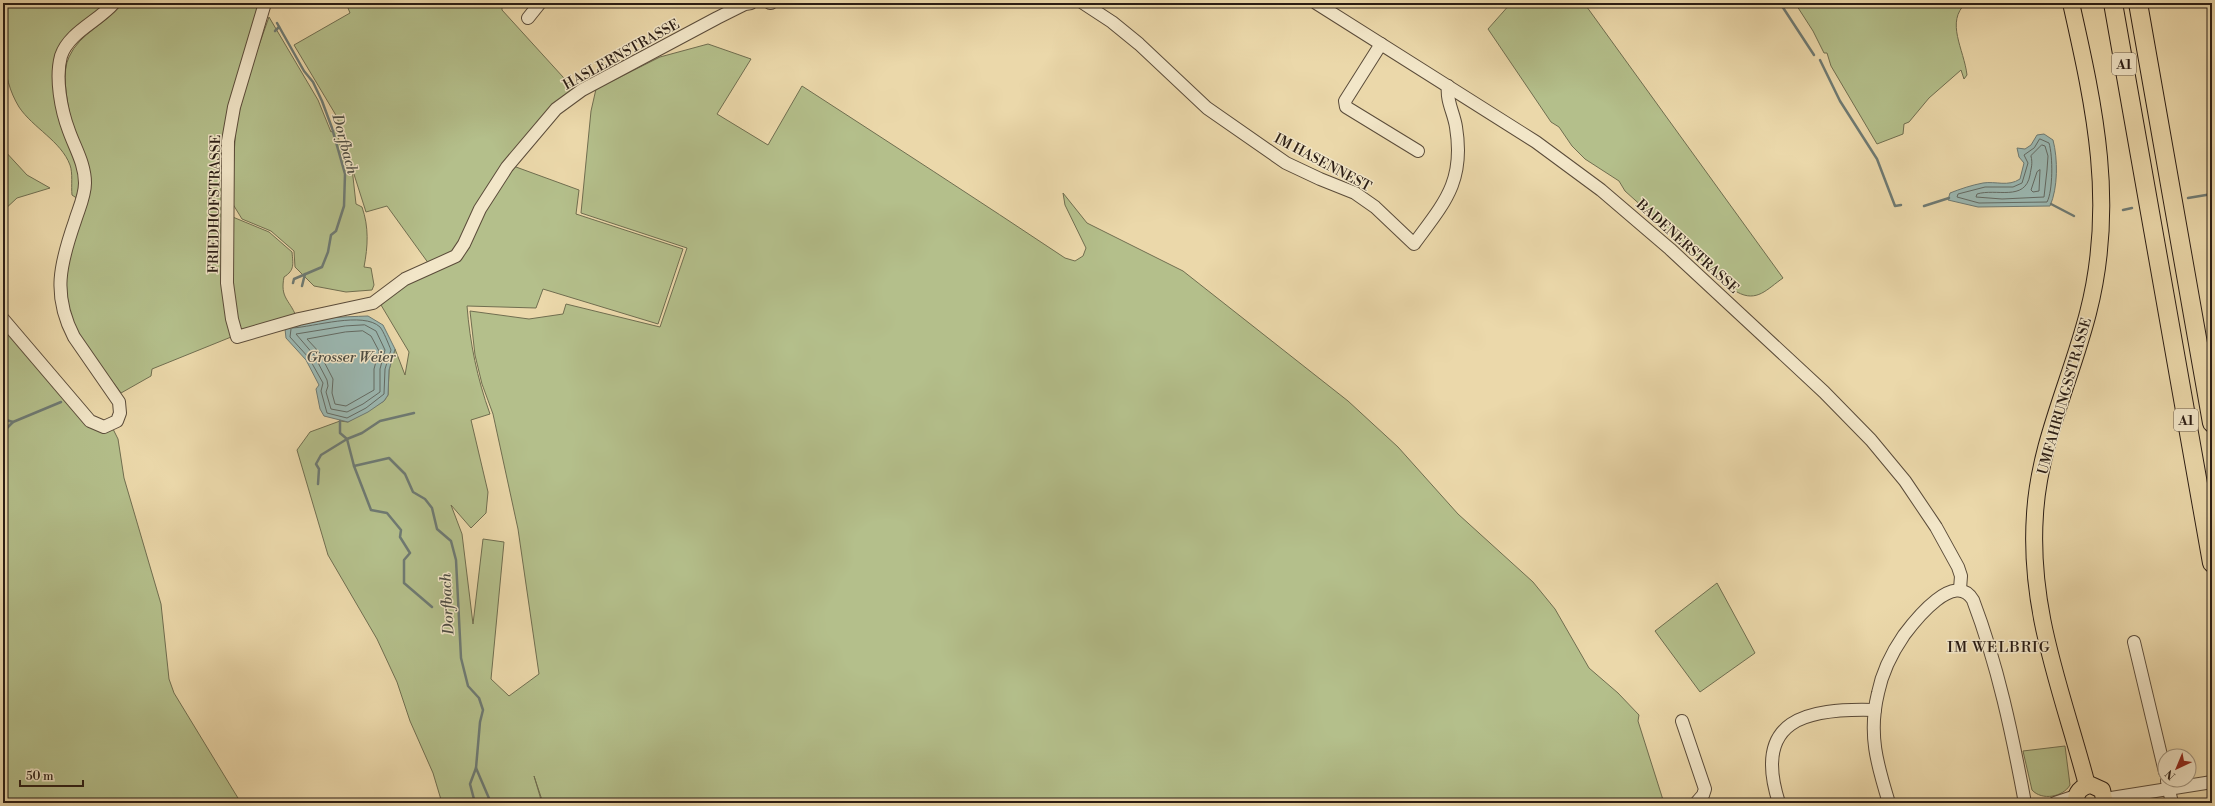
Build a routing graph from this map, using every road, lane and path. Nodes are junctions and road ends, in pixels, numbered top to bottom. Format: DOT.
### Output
graph roads {
  1 [pos="114,3"];
  2 [pos="265,3"];
  3 [pos="540,3"];
  4 [pos="750,3"];
  5 [pos="1083,3"];
  6 [pos="1316,3"];
  7 [pos="2071,3"];
  8 [pos="2113,3"];
  9 [pos="2138,3"];
  10 [pos="528,18"];
  11 [pos="1381,44"];
  12 [pos="1448,86"];
  13 [pos="1418,151"];
  14 [pos="3,319"];
  15 [pos="237,337"];
  16 [pos="2212,423"];
  17 [pos="2212,563"];
  18 [pos="1960,589"];
  19 [pos="2134,642"];
  20 [pos="1875,710"];
  21 [pos="1682,721"];
  22 [pos="2159,748"];
  23 [pos="2212,782"];
  24 [pos="2197,783"];
  25 [pos="2157,787"];
  26 [pos="2169,788"];
  27 [pos="2080,795"];
  28 [pos="2105,801"];
  29 [pos="1696,803"];
  30 [pos="1779,803"];
  31 [pos="1890,803"];
  32 [pos="2025,803"];
  33 [pos="2055,803"];
  34 [pos="2172,803"];
  1 -- 14 [label="street"];
  2 -- 15 [label="street, FRIEDHOFSTRASSE"];
  3 -- 10 [label="street"];
  4 -- 15 [label="street, HASLERNSTRASSE"];
  5 -- 12 [label="street, IM HASENNEST"];
  6 -- 11 [label="street, BADENERSTRASSE"];
  7 -- 27 [label="main road, UMFAHRUNGSSTRASSE"];
  8 -- 17 [label="highway, A1"];
  9 -- 16 [label="highway, A1"];
  11 -- 12 [label="street, BADENERSTRASSE"];
  11 -- 13 [label="street"];
  12 -- 18 [label="street, BADENERSTRASSE"];
  18 -- 20 [label="street"];
  18 -- 32 [label="street"];
  19 -- 22 [label="street"];
  20 -- 30 [label="street"];
  20 -- 31 [label="street"];
  21 -- 29 [label="street"];
  23 -- 24 [label="street"];
  25 -- 28 [label="street"];
  26 -- 34 [label="street"];
  27 -- 28 [label="main road"];
  27 -- 33 [label="street"];
}
